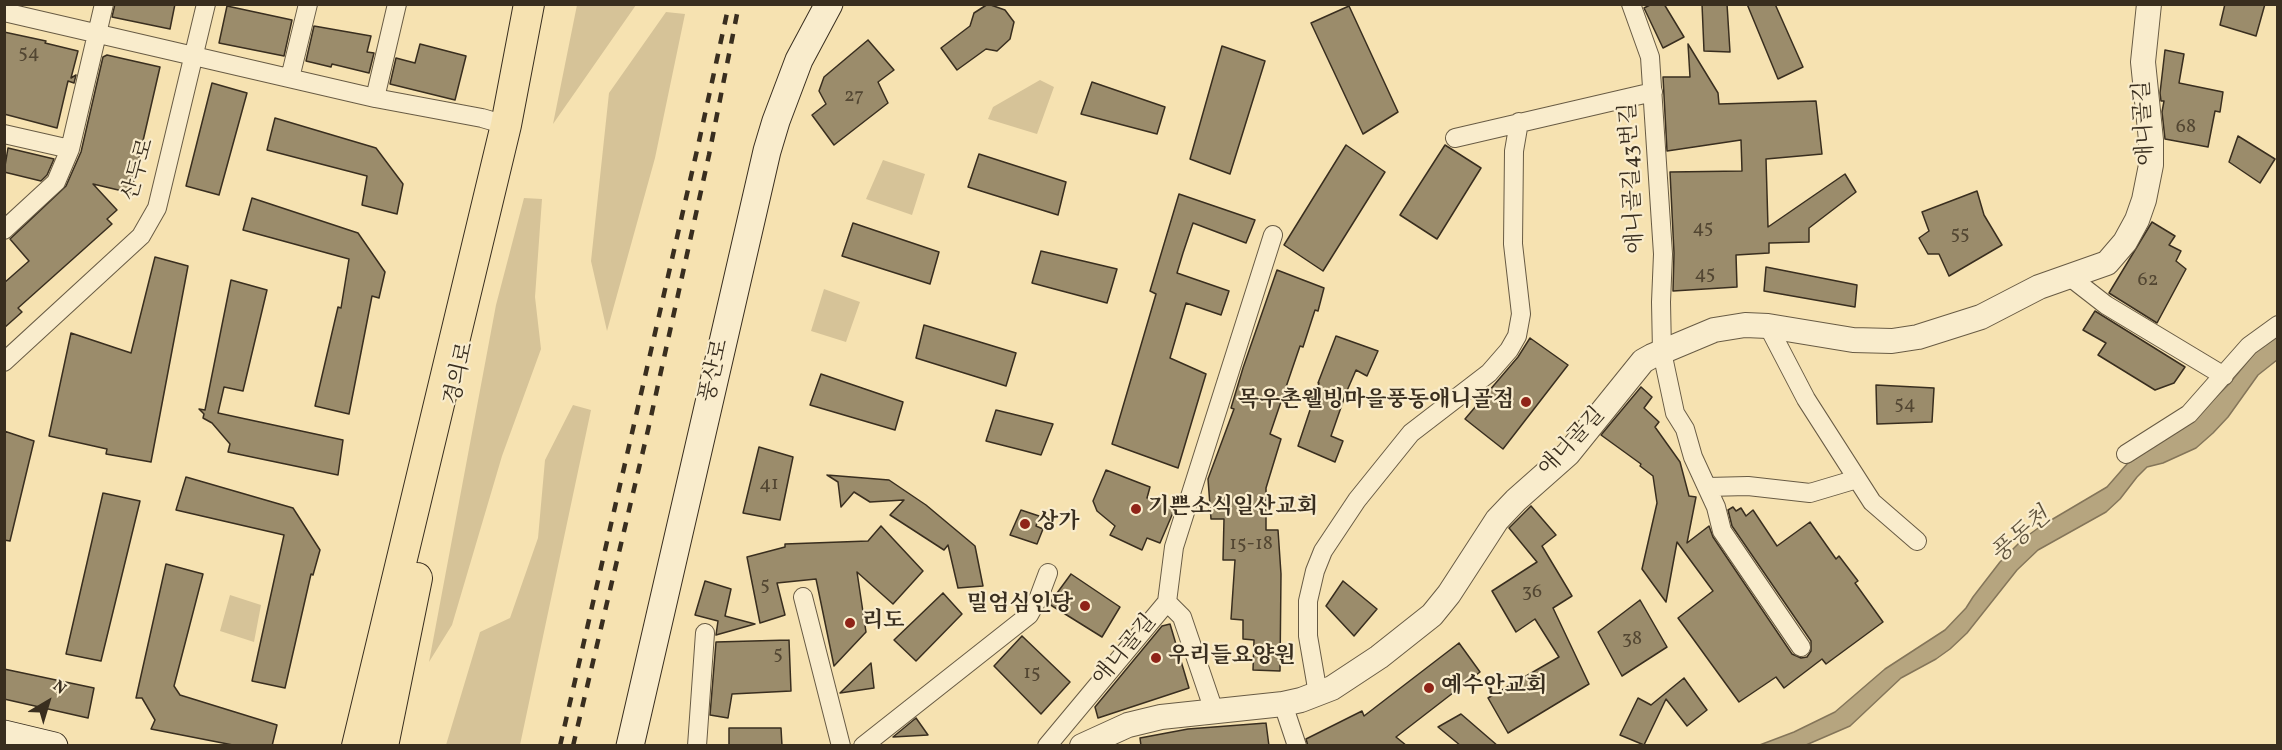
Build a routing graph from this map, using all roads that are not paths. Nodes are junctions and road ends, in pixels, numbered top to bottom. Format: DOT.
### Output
graph roads {
  1 [pos="104,4"];
  2 [pos="206,4"];
  3 [pos="308,4"];
  4 [pos="397,4"];
  5 [pos="529,4"];
  6 [pos="548,4"];
  7 [pos="829,4"];
  8 [pos="1631,4"];
  9 [pos="2149,4"];
  10 [pos="4,12"];
  11 [pos="98,33"];
  12 [pos="194,56"];
  13 [pos="290,78"];
  14 [pos="1653,92"];
  15 [pos="375,98"];
  16 [pos="1519,122"];
  17 [pos="506,125"];
  18 [pos="4,134"];
  19 [pos="1455,138"];
  20 [pos="70,149"];
  21 [pos="4,230"];
  22 [pos="1273,235"];
  23 [pos="2070,277"];
  24 [pos="2277,325"];
  25 [pos="1768,326"];
  26 [pos="1662,352"];
  27 [pos="4,362"];
  28 [pos="2224,376"];
  29 [pos="2126,454"];
  30 [pos="1857,479"];
  31 [pos="1707,487"];
  32 [pos="1917,541"];
  33 [pos="1048,573"];
  34 [pos="803,597"];
  35 [pos="1167,603"];
  36 [pos="705,633"];
  37 [pos="1802,647"];
  38 [pos="1318,694"];
  39 [pos="1282,704"];
  40 [pos="1214,711"];
  41 [pos="4,734"];
  42 [pos="1125,735"];
  43 [pos="54,746"];
  44 [pos="357,746"];
  45 [pos="383,746"];
  46 [pos="630,746"];
  47 [pos="698,746"];
  48 [pos="842,746"];
  49 [pos="863,746"];
  50 [pos="1047,746"];
  51 [pos="1082,746"];
  52 [pos="1297,746"];
  1 -- 11 [label="street"];
  2 -- 12 [label="street, 산두로"];
  3 -- 13 [label="street"];
  4 -- 15 [label="street"];
  5 -- 17 [label="main road, 경의로"];
  6 -- 45 [label="main road, 경의로"];
  7 -- 46 [label="main road, 풍산로"];
  8 -- 14 [label="street, 애니골길43번길"];
  9 -- 23 [label="street, 애니골길"];
  10 -- 11 [label="street"];
  11 -- 12 [label="street"];
  11 -- 20 [label="street"];
  12 -- 13 [label="street"];
  12 -- 27 [label="street, 산두로"];
  13 -- 15 [label="street"];
  14 -- 16 [label="street"];
  14 -- 26 [label="street, 애니골길43번길"];
  15 -- 17 [label="street"];
  16 -- 19 [label="street"];
  16 -- 38 [label="street"];
  17 -- 44 [label="main road, 경의로"];
  18 -- 20 [label="street"];
  20 -- 21 [label="street"];
  22 -- 35 [label="street, 애니골길"];
  23 -- 25 [label="street, 애니골길"];
  23 -- 28 [label="street"];
  24 -- 28 [label="street"];
  25 -- 26 [label="street, 애니골길"];
  25 -- 30 [label="street"];
  26 -- 31 [label="street, 애니골길43번길"];
  26 -- 38 [label="street, 애니골길"];
  28 -- 29 [label="street"];
  30 -- 31 [label="street"];
  30 -- 32 [label="street"];
  31 -- 37 [label="street, 애니골길43번길"];
  33 -- 49 [label="street"];
  34 -- 48 [label="street"];
  35 -- 40 [label="street"];
  35 -- 50 [label="street, 애니골길"];
  36 -- 47 [label="street"];
  38 -- 39 [label="street, 애니골길"];
  39 -- 40 [label="street, 애니골길"];
  39 -- 52 [label="street"];
  40 -- 42 [label="street, 애니골길"];
  41 -- 43 [label="main road"];
  42 -- 51 [label="street, 애니골길"];
}
